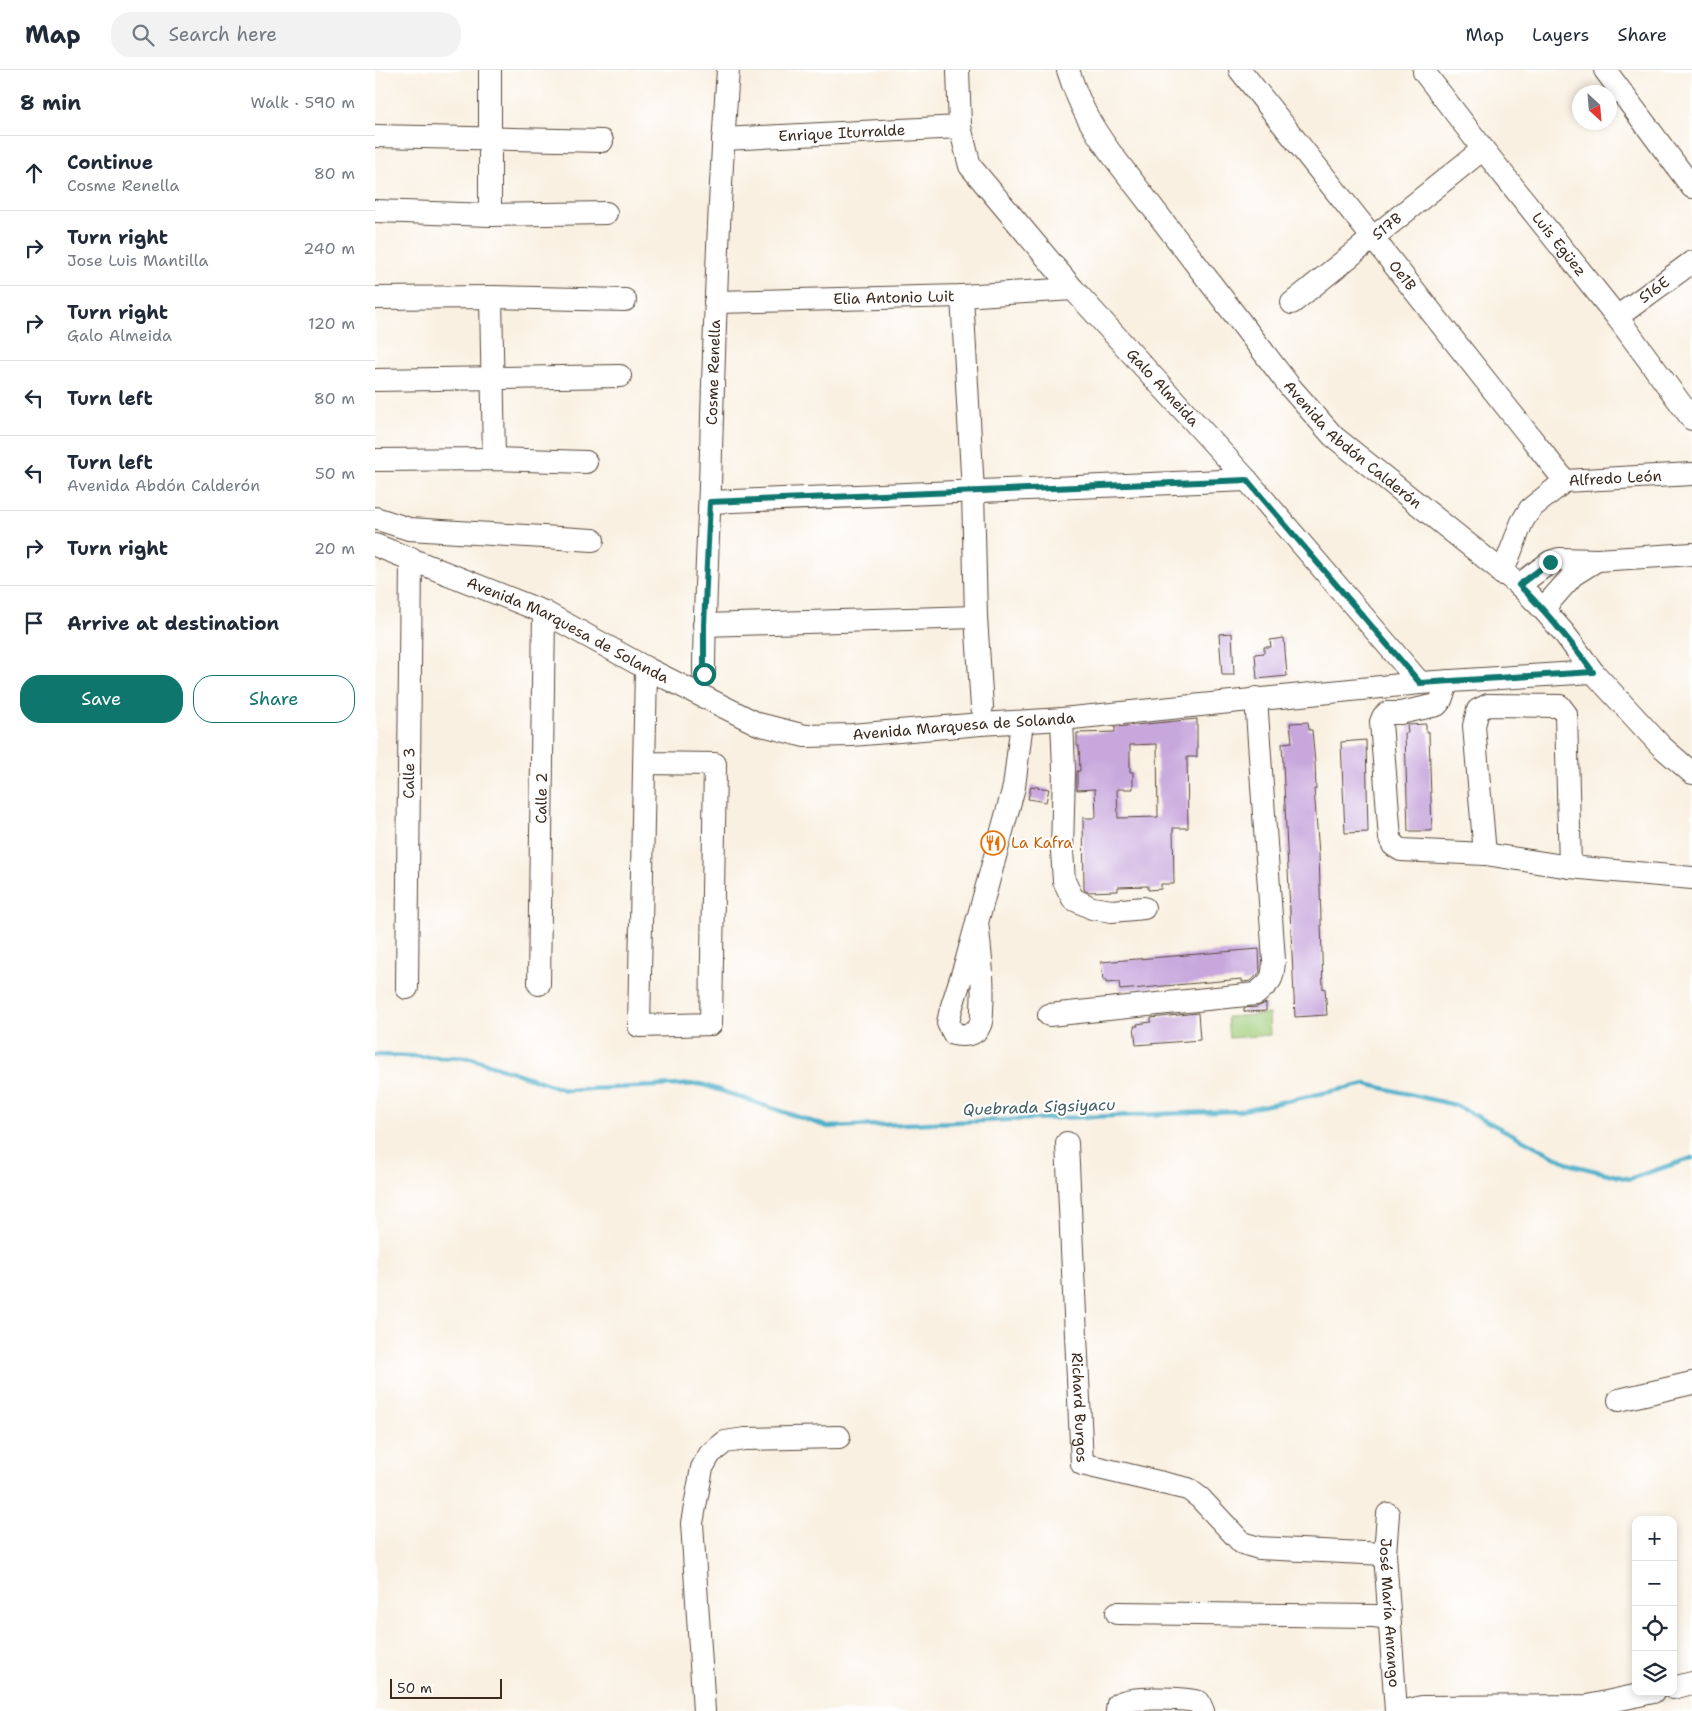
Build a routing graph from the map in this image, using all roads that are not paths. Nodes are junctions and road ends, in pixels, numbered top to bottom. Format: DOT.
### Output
graph roads {
  1 [pos="491,70"];
  2 [pos="728,70"];
  3 [pos="958,70"];
  4 [pos="1068,70"];
  5 [pos="1240,70"];
  6 [pos="1605,70"];
  7 [pos="1424,72"];
  8 [pos="960,127"];
  9 [pos="375,136"];
  10 [pos="723,139"];
  11 [pos="490,140"];
  12 [pos="602,141"];
  13 [pos="1483,149"];
  14 [pos="1692,187"];
  15 [pos="375,211"];
  16 [pos="606,213"];
  17 [pos="490,215"];
  18 [pos="1374,237"];
  19 [pos="1692,262"];
  20 [pos="1073,290"];
  21 [pos="961,296"];
  22 [pos="491,297"];
  23 [pos="375,298"];
  24 [pos="625,300"];
  25 [pos="715,302"];
  26 [pos="1292,303"];
  27 [pos="1617,317"];
  28 [pos="620,376"];
  29 [pos="492,378"];
  30 [pos="375,380"];
  31 [pos="1692,418"];
  32 [pos="494,459"];
  33 [pos="375,460"];
  34 [pos="586,462"];
  35 [pos="1692,474"];
  36 [pos="1247,480"];
  37 [pos="1565,481"];
  38 [pos="973,491"];
  39 [pos="710,502"];
  40 [pos="375,518"];
  41 [pos="593,540"];
  42 [pos="375,545"];
  43 [pos="1692,554"];
  44 [pos="411,558"];
  45 [pos="1597,560"];
  46 [pos="1511,579"];
  47 [pos="1543,609"];
  48 [pos="544,612"];
  49 [pos="976,617"];
  50 [pos="704,625"];
  51 [pos="646,668"];
  52 [pos="1593,672"];
  53 [pos="704,674"];
  54 [pos="1449,681"];
  55 [pos="1420,683"];
  56 [pos="1257,698"];
  57 [pos="982,707"];
  58 [pos="1062,719"];
  59 [pos="1022,722"];
  60 [pos="644,763"];
  61 [pos="1692,773"];
  62 [pos="1485,854"];
  63 [pos="1569,867"];
  64 [pos="1692,878"];
  65 [pos="1144,908"];
  66 [pos="977,921"];
  67 [pos="539,984"];
  68 [pos="407,988"];
  69 [pos="1049,1015"];
  70 [pos="1067,1143"];
  71 [pos="1692,1383"];
  72 [pos="1619,1400"];
  73 [pos="839,1437"];
  74 [pos="1388,1514"];
  75 [pos="1385,1554"];
  76 [pos="1117,1613"];
  77 [pos="1389,1618"];
  78 [pos="1692,1683"];
  79 [pos="1677,1687"];
  80 [pos="1634,1696"];
  81 [pos="1517,1708"];
  82 [pos="705,1711"];
  83 [pos="1117,1711"];
  84 [pos="1203,1711"];
  85 [pos="1396,1711"];
  86 [pos="1406,1711"];
  1 -- 11 [label="street"];
  2 -- 10 [label="street, Cosme Renella"];
  3 -- 8 [label="street, Galo Almeida"];
  4 -- 46 [label="street, Avenida Abdón Calderón"];
  5 -- 18 [label="street, Oe1B"];
  6 -- 14 [label="street"];
  7 -- 13 [label="street, Luis Egüez"];
  8 -- 10 [label="street, Enrique Iturralde"];
  8 -- 20 [label="street, Galo Almeida"];
  9 -- 11 [label="street"];
  10 -- 25 [label="street, Cosme Renella"];
  11 -- 12 [label="street"];
  11 -- 17 [label="street"];
  13 -- 18 [label="street, S17B"];
  13 -- 27 [label="street, Luis Egüez"];
  15 -- 17 [label="street"];
  16 -- 17 [label="street"];
  18 -- 26 [label="street, S17B"];
  18 -- 37 [label="street, Oe1B"];
  19 -- 27 [label="street, S16E"];
  20 -- 21 [label="street, Elia Antonio Luit"];
  20 -- 36 [label="street, Galo Almeida"];
  21 -- 25 [label="street, Elia Antonio Luit"];
  21 -- 38 [label="street"];
  22 -- 23 [label="street"];
  22 -- 24 [label="street"];
  22 -- 29 [label="street"];
  25 -- 39 [label="street, Cosme Renella"];
  27 -- 31 [label="street, Luis Egüez"];
  28 -- 29 [label="street"];
  29 -- 30 [label="street"];
  29 -- 32 [label="street"];
  32 -- 33 [label="street"];
  32 -- 34 [label="street"];
  35 -- 37 [label="street, Alfredo León"];
  36 -- 38 [label="street"];
  36 -- 55 [label="street, Galo Almeida"];
  37 -- 46 [label="street, Alfredo León"];
  38 -- 39 [label="street"];
  38 -- 49 [label="street"];
  39 -- 50 [label="street, Cosme Renella"];
  40 -- 41 [label="street"];
  42 -- 44 [label="street, Avenida Marquesa de Solanda"];
  43 -- 45 [label="street"];
  44 -- 48 [label="street, Avenida Marquesa de Solanda"];
  44 -- 68 [label="street, Calle 3"];
  45 -- 46 [label="street"];
  45 -- 47 [label="street"];
  46 -- 47 [label="street, Avenida Abdón Calderón"];
  47 -- 52 [label="street, Avenida Abdón Calderón"];
  48 -- 51 [label="street, Avenida Marquesa de Solanda"];
  48 -- 67 [label="street, Calle 2"];
  49 -- 50 [label="street"];
  49 -- 57 [label="street"];
  50 -- 53 [label="street, Cosme Renella"];
  51 -- 59 [label="street, Avenida Marquesa de Solanda"];
  51 -- 60 [label="street"];
  52 -- 54 [label="street, Avenida Marquesa de Solanda"];
  52 -- 61 [label="street, Avenida Abdón Calderón"];
  54 -- 55 [label="street, Avenida Marquesa de Solanda"];
  54 -- 62 [label="street"];
  55 -- 56 [label="street, Avenida Marquesa de Solanda"];
  56 -- 58 [label="street, Avenida Marquesa de Solanda"];
  56 -- 69 [label="street"];
  58 -- 59 [label="street, Avenida Marquesa de Solanda"];
  58 -- 65 [label="street"];
  59 -- 66 [label="street"];
  60 -- 60 [label="street"];
  62 -- 63 [label="street"];
  62 -- 63 [label="street"];
  63 -- 64 [label="street"];
  70 -- 75 [label="street, Richard Burgos"];
  71 -- 72 [label="street"];
  73 -- 82 [label="street"];
  74 -- 75 [label="street, José María Anrango"];
  75 -- 77 [label="street, José María Anrango"];
  76 -- 77 [label="street"];
  77 -- 85 [label="street, José María Anrango"];
  78 -- 79 [label="street"];
  80 -- 81 [label="street"];
  81 -- 86 [label="street"];
  83 -- 84 [label="street"];
}
